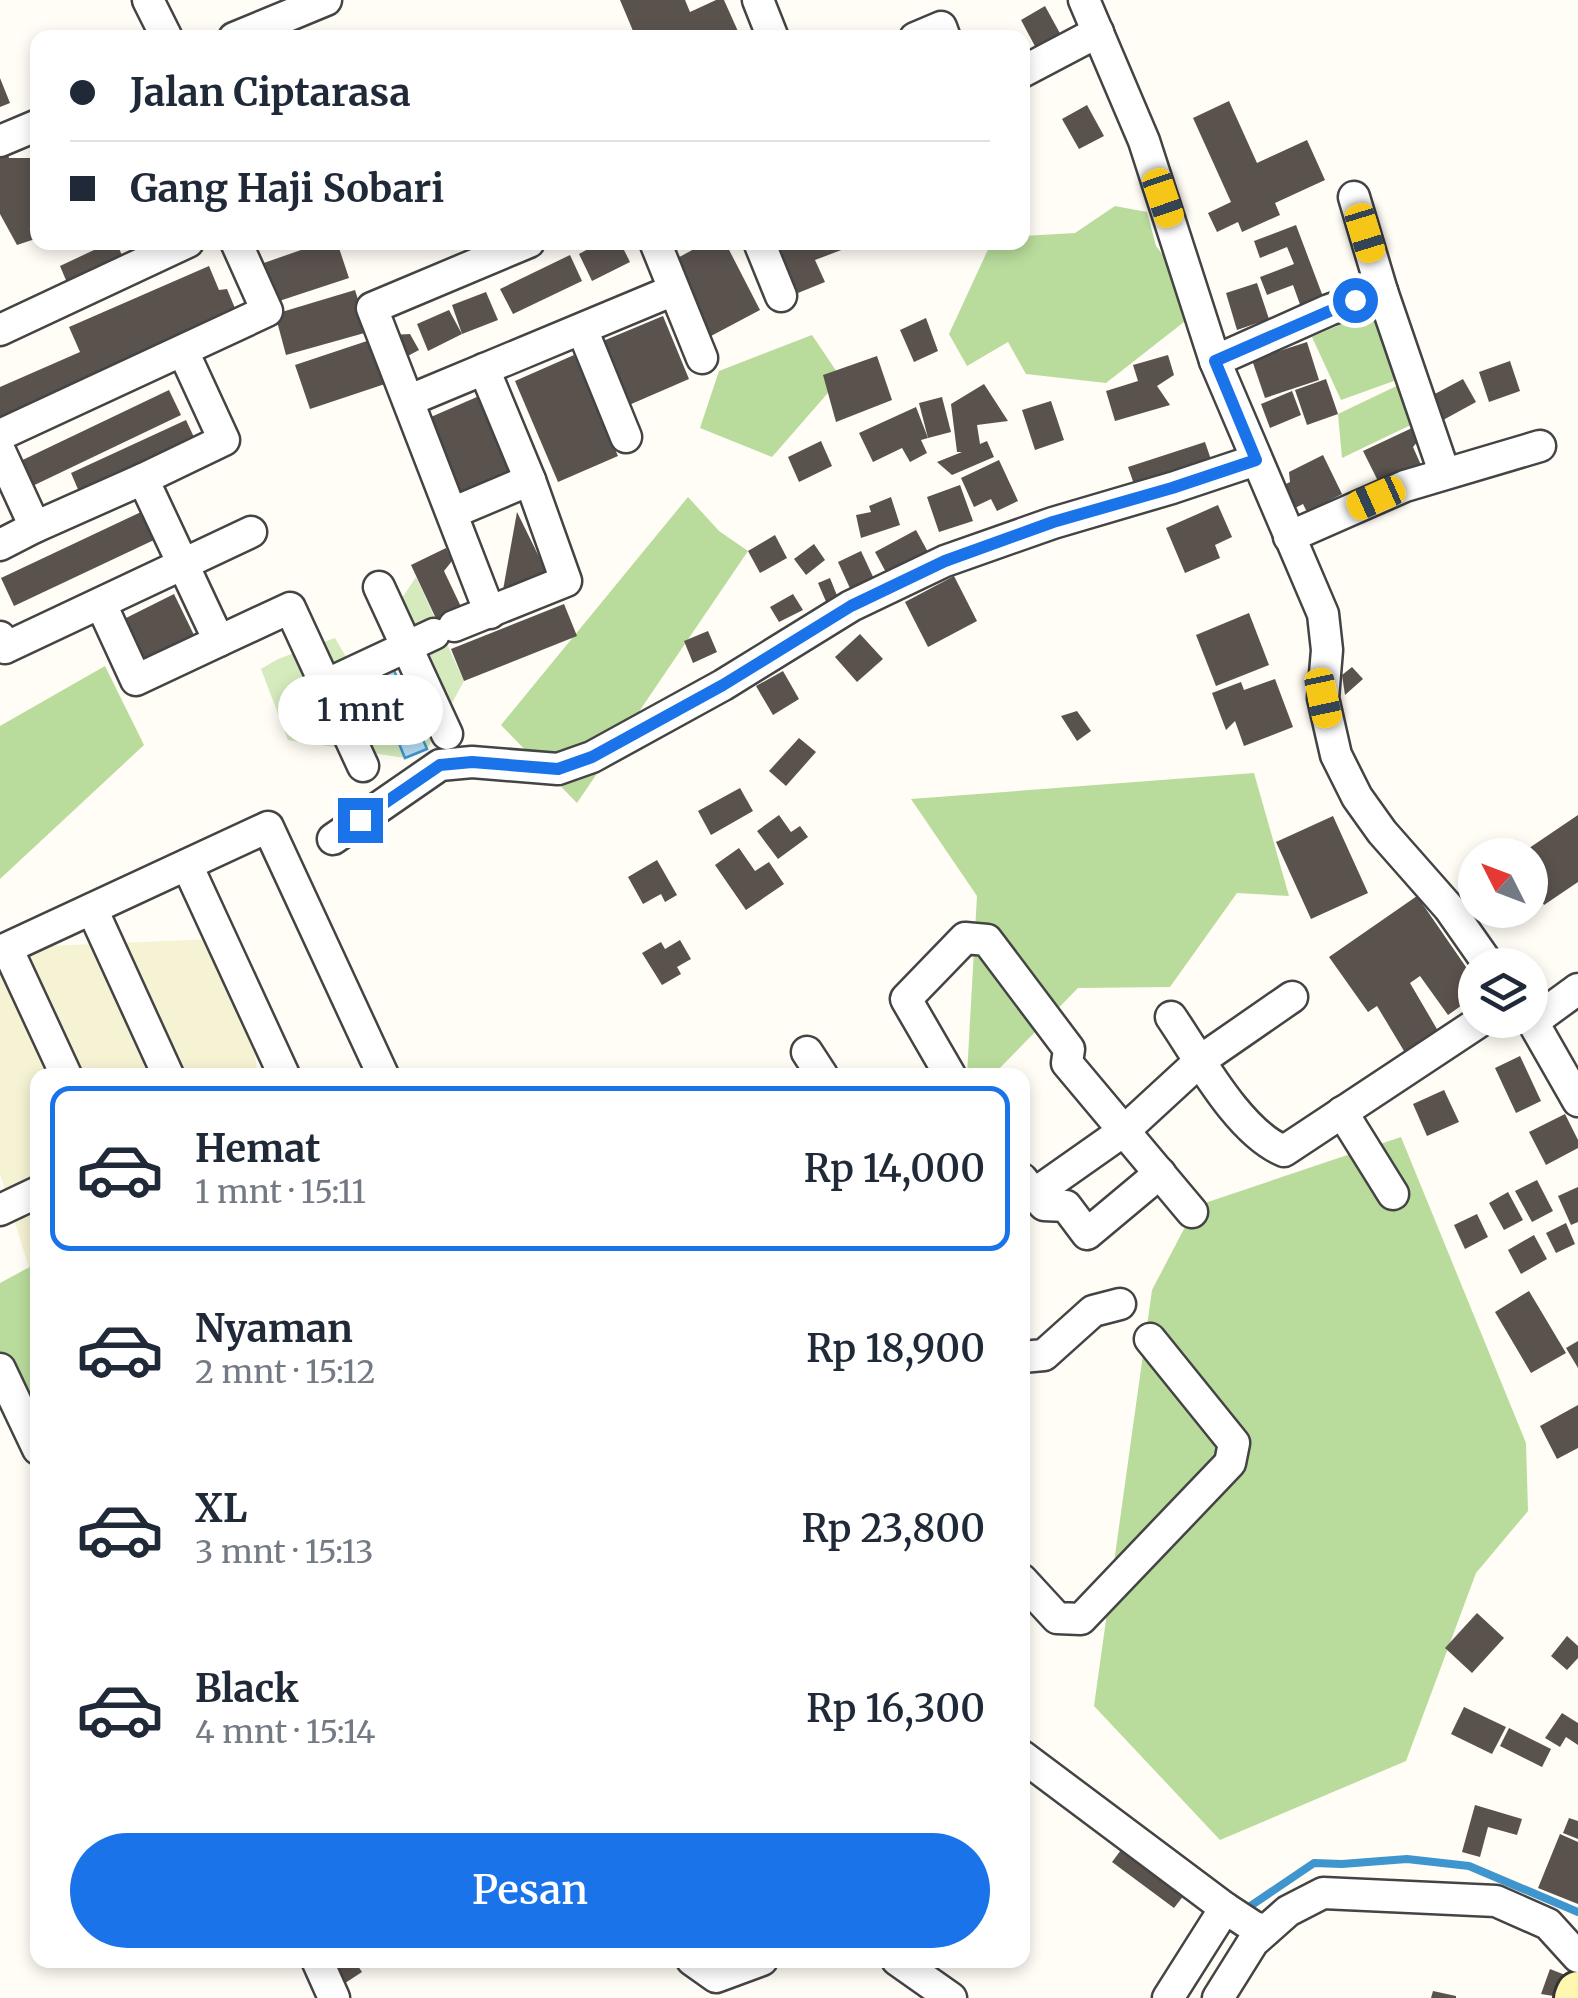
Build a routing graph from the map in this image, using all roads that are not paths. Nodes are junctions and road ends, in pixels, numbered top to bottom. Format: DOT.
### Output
graph roads {
  1 [pos="148,0"];
  2 [pos="326,0"];
  3 [pos="758,0"];
  4 [pos="1084,0"];
  5 [pos="164,30"];
  6 [pos="253,30"];
  7 [pos="770,30"];
  8 [pos="1098,32"];
  9 [pos="1030,68"];
  10 [pos="30,128"];
  11 [pos="0,141"];
  12 [pos="1354,197"];
  13 [pos="171,250"];
  14 [pos="240,250"];
  15 [pos="511,250"];
  16 [pos="657,250"];
  17 [pos="762,250"];
  18 [pos="674,290"];
  19 [pos="1382,291"];
  20 [pos="781,296"];
  21 [pos="582,329"];
  22 [pos="0,330"];
  23 [pos="183,351"];
  24 [pos="702,358"];
  25 [pos="1215,361"];
  26 [pos="484,369"];
  27 [pos="410,400"];
  28 [pos="0,435"];
  29 [pos="626,437"];
  30 [pos="1540,446"];
  31 [pos="0,452"];
  32 [pos="1256,460"];
  33 [pos="1444,472"];
  34 [pos="144,479"];
  35 [pos="530,480"];
  36 [pos="452,514"];
  37 [pos="35,527"];
  38 [pos="251,532"];
  39 [pos="1289,537"];
  40 [pos="0,545"];
  41 [pos="183,564"];
  42 [pos="378,587"];
  43 [pos="101,604"];
  44 [pos="490,613"];
  45 [pos="432,636"];
  46 [pos="0,637"];
  47 [pos="219,641"];
  48 [pos="326,685"];
  49 [pos="447,734"];
  50 [pos="363,766"];
  51 [pos="333,839"];
  52 [pos="187,864"];
  53 [pos="92,909"];
  54 [pos="1477,948"];
  55 [pos="1578,989"];
  56 [pos="1292,996"];
  57 [pos="1548,1009"];
  58 [pos="1171,1017"];
  59 [pos="1458,1036"];
  60 [pos="1543,1038"];
  61 [pos="1200,1060"];
  62 [pos="63,1068"];
  63 [pos="165,1068"];
  64 [pos="281,1068"];
  65 [pos="380,1068"];
  66 [pos="946,1068"];
  67 [pos="1578,1101"];
  68 [pos="1342,1112"];
  69 [pos="1125,1130"];
  70 [pos="1160,1173"];
  71 [pos="1393,1194"];
  72 [pos="30,1196"];
  73 [pos="1031,1200"];
  74 [pos="0,1210"];
  75 [pos="1192,1212"];
  76 [pos="1120,1304"];
  77 [pos="1150,1339"];
  78 [pos="1030,1357"];
  79 [pos="0,1368"];
  80 [pos="30,1432"];
  81 [pos="1030,1589"];
  82 [pos="1030,1762"];
  83 [pos="1226,1908"];
  84 [pos="1260,1929"];
  85 [pos="1578,1956"];
  86 [pos="321,1968"];
  87 [pos="703,1968"];
  88 [pos="740,1968"];
  89 [pos="908,1968"];
  90 [pos="334,1998"];
  91 [pos="951,1998"];
  92 [pos="1168,1998"];
  93 [pos="1218,1998"];
  1 -- 5 [label="street"];
  2 -- 6 [label="street"];
  3 -- 7 [label="street"];
  4 -- 8 [label="street"];
  8 -- 9 [label="street"];
  8 -- 25 [label="street"];
  10 -- 11 [label="street"];
  12 -- 19 [label="street"];
  13 -- 22 [label="street"];
  14 -- 23 [label="street"];
  15 -- 27 [label="street"];
  16 -- 18 [label="street"];
  17 -- 20 [label="street"];
  18 -- 21 [label="street"];
  18 -- 24 [label="street"];
  19 -- 25 [label="street"];
  19 -- 33 [label="street"];
  21 -- 26 [label="street"];
  21 -- 29 [label="street"];
  23 -- 28 [label="street"];
  23 -- 34 [label="street"];
  25 -- 32 [label="street"];
  26 -- 27 [label="street"];
  26 -- 35 [label="street"];
  27 -- 36 [label="street"];
  30 -- 33 [label="street"];
  31 -- 37 [label="street"];
  32 -- 39 [label="street"];
  32 -- 51 [label="street"];
  33 -- 39 [label="street"];
  34 -- 37 [label="street"];
  34 -- 41 [label="street"];
  35 -- 36 [label="street"];
  35 -- 44 [label="street"];
  36 -- 44 [label="street"];
  37 -- 40 [label="street"];
  38 -- 41 [label="street"];
  39 -- 54 [label="street"];
  41 -- 43 [label="street"];
  41 -- 47 [label="street"];
  42 -- 45 [label="street"];
  43 -- 46 [label="street"];
  43 -- 47 [label="street"];
  44 -- 45 [label="street"];
  45 -- 48 [label="street"];
  45 -- 49 [label="street"];
  47 -- 48 [label="street"];
  48 -- 50 [label="street"];
  52 -- 53 [label="street"];
  52 -- 64 [label="street"];
  52 -- 65 [label="street"];
  53 -- 62 [label="street"];
  53 -- 63 [label="street"];
  55 -- 57 [label="street"];
  56 -- 61 [label="street"];
  58 -- 61 [label="street"];
  59 -- 68 [label="street"];
  60 -- 67 [label="street"];
  61 -- 68 [label="street"];
  61 -- 69 [label="street"];
  66 -- 69 [label="street"];
  68 -- 71 [label="street"];
  69 -- 70 [label="street"];
  69 -- 73 [label="street"];
  70 -- 73 [label="street"];
  70 -- 75 [label="street"];
  72 -- 74 [label="street"];
  76 -- 78 [label="street"];
  77 -- 81 [label="street"];
  79 -- 80 [label="street"];
  82 -- 83 [label="street"];
  83 -- 84 [label="street"];
  83 -- 92 [label="street"];
  84 -- 85 [label="street"];
  84 -- 93 [label="street"];
  86 -- 90 [label="street"];
  87 -- 88 [label="street"];
  89 -- 91 [label="street"];
}
